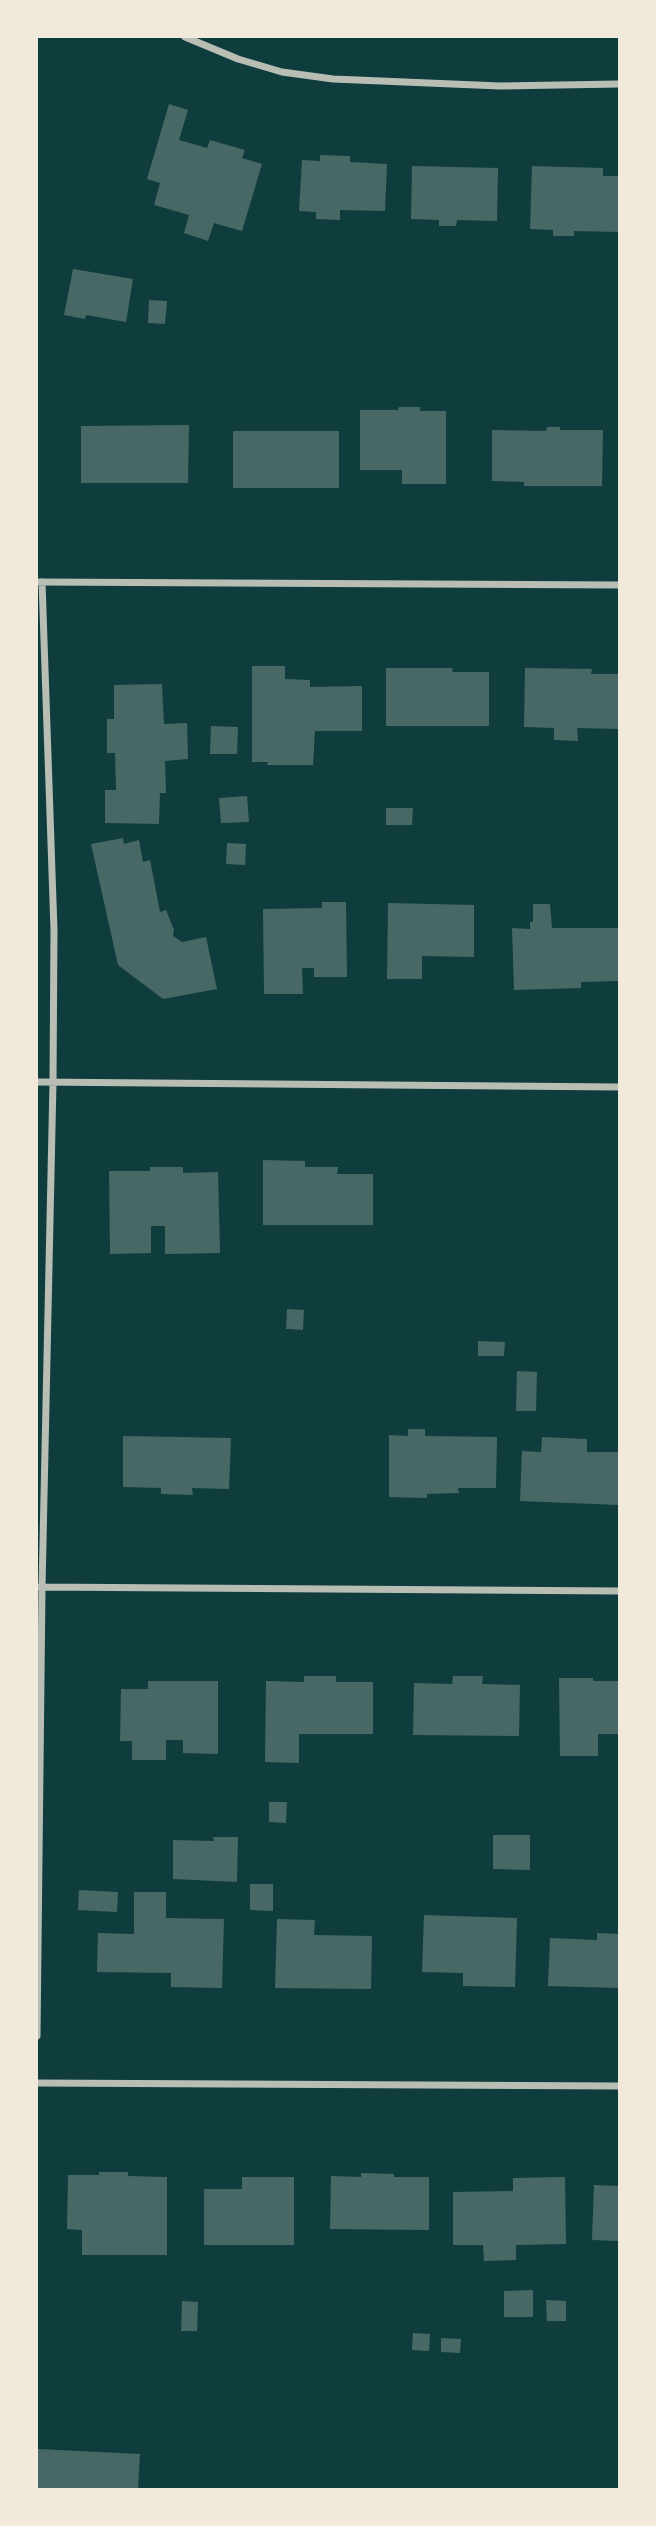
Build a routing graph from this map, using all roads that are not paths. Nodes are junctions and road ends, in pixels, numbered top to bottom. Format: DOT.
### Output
graph roads {
  1 [pos="185,37"];
  2 [pos="619,84"];
  3 [pos="39,582"];
  4 [pos="619,585"];
  5 [pos="37,1082"];
  6 [pos="53,1082"];
  7 [pos="619,1087"];
  8 [pos="39,1588"];
  9 [pos="619,1591"];
  10 [pos="37,2036"];
  11 [pos="37,2083"];
  12 [pos="619,2086"];
  1 -- 2 [label="street"];
  3 -- 4 [label="street"];
  3 -- 6 [label="street"];
  5 -- 6 [label="street"];
  6 -- 7 [label="street"];
  6 -- 8 [label="street"];
  8 -- 9 [label="street"];
  8 -- 10 [label="street"];
  11 -- 12 [label="street"];
}
